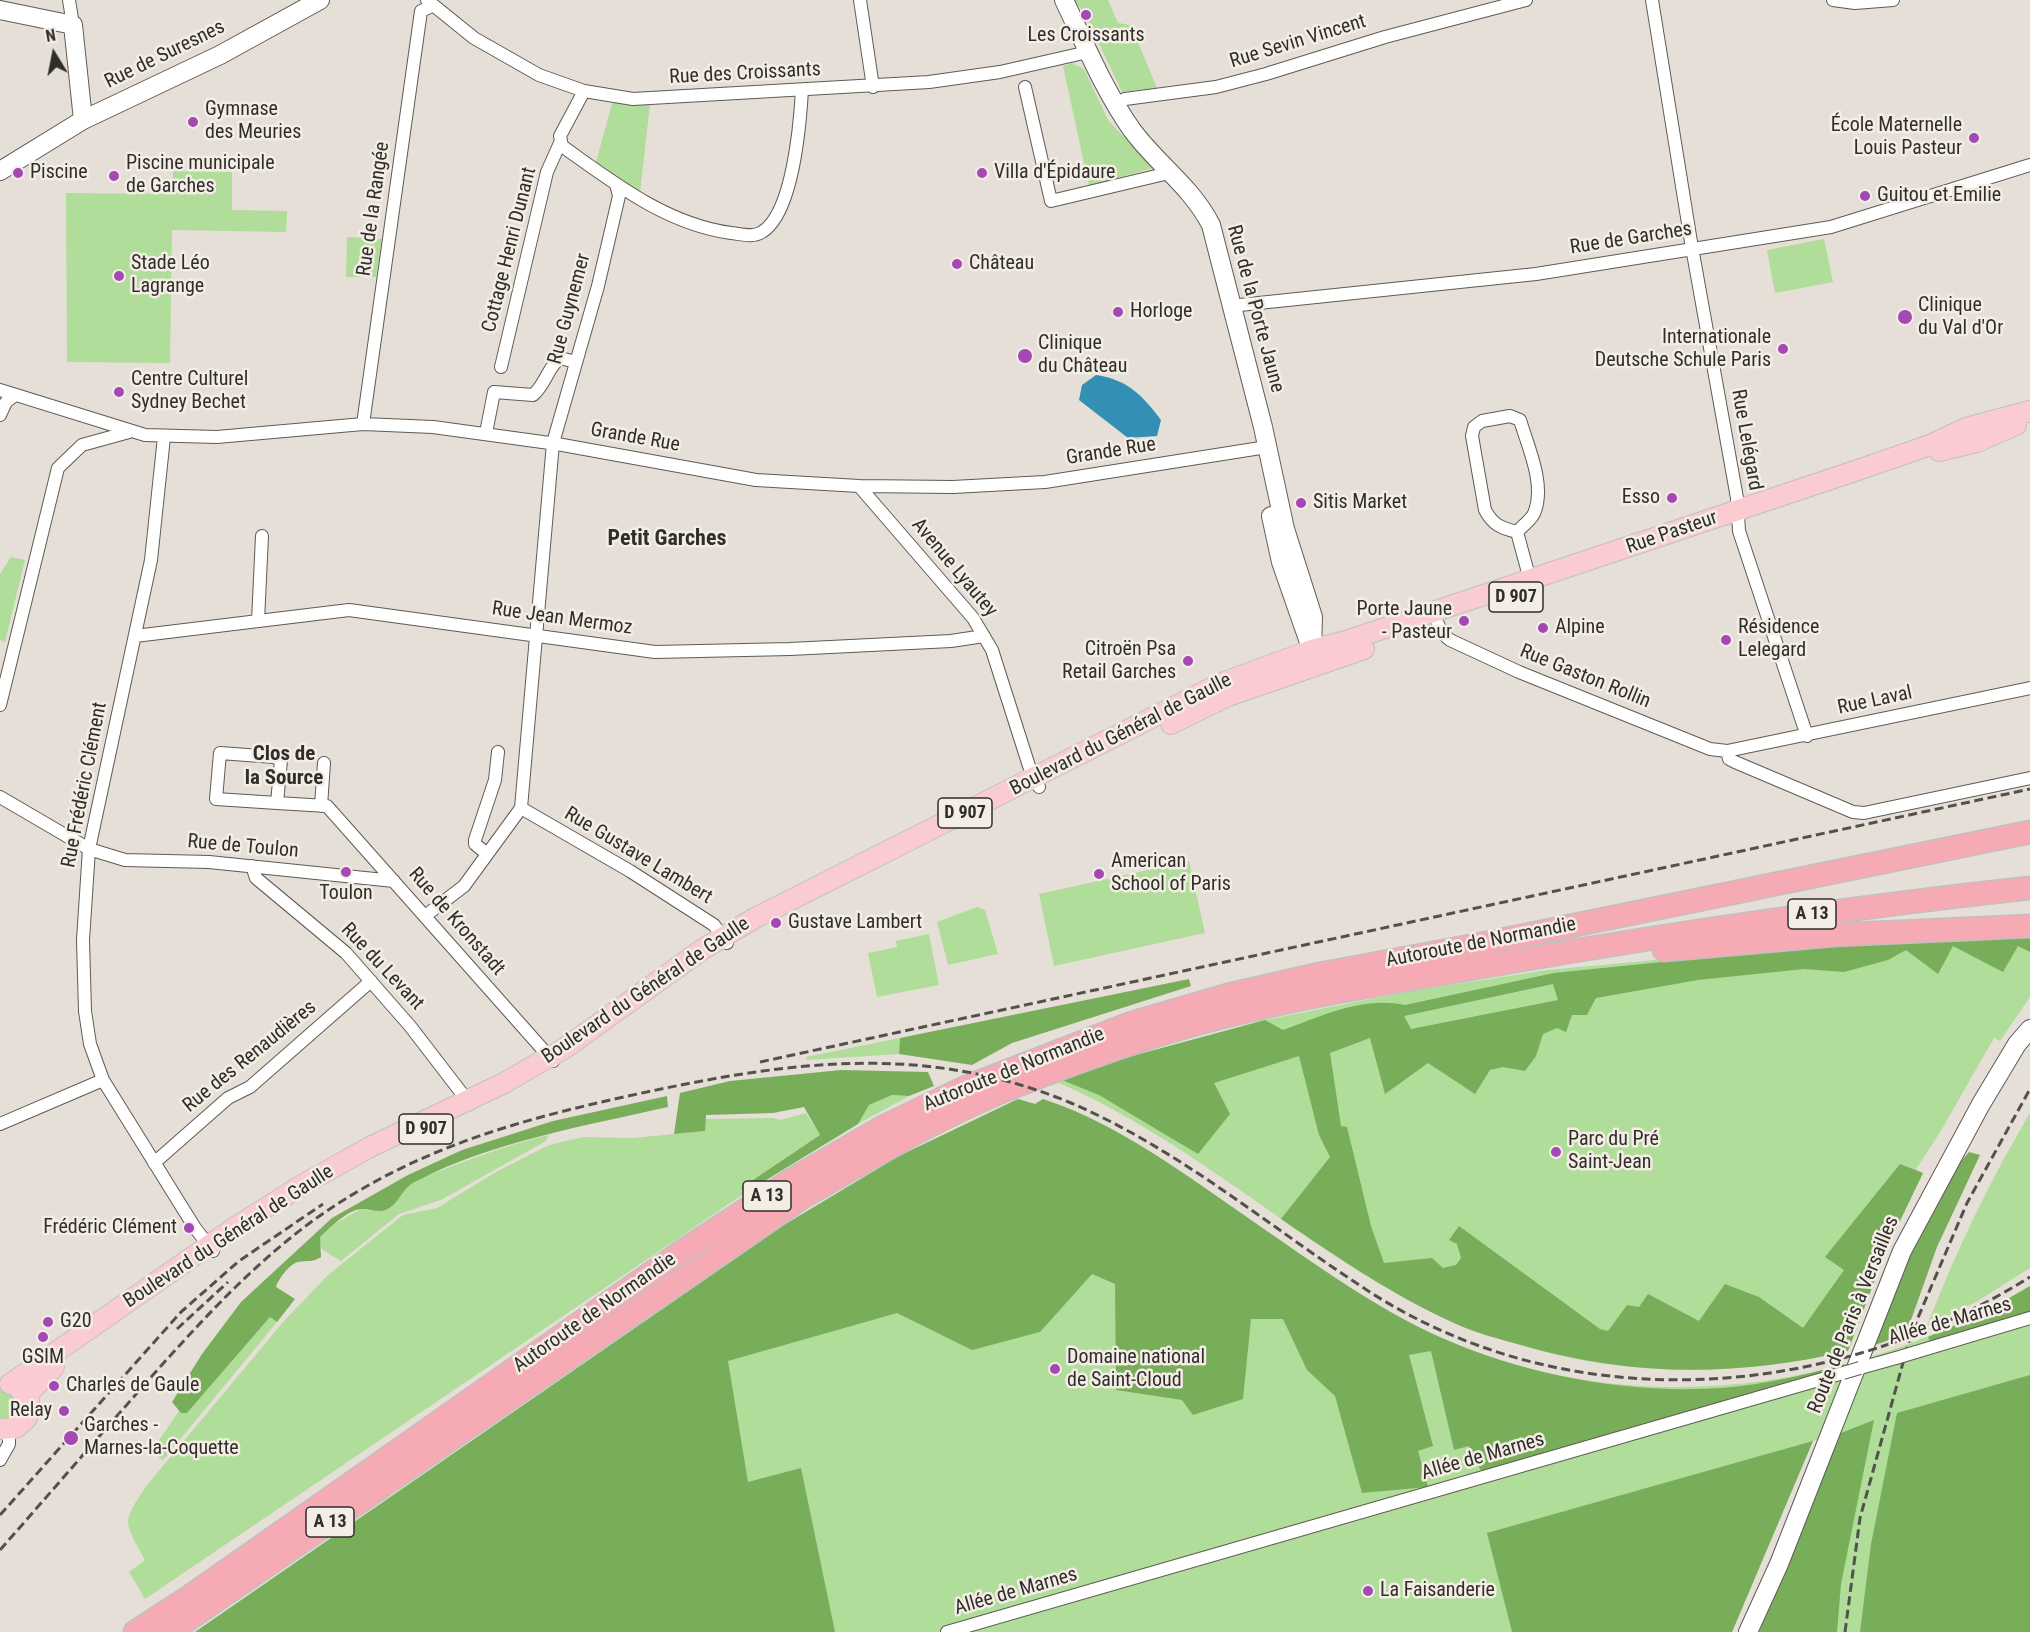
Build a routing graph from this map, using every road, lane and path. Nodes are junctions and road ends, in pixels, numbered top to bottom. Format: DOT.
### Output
graph roads {
  1 [pos="69,0"];
  2 [pos="320,0"];
  3 [pos="860,0"];
  4 [pos="1064,0"];
  5 [pos="1526,0"];
  6 [pos="1652,0"];
  7 [pos="1833,0"];
  8 [pos="1893,0"];
  9 [pos="430,3"];
  10 [pos="1476,6"];
  11 [pos="0,10"];
  12 [pos="73,25"];
  13 [pos="1089,52"];
  14 [pos="873,87"];
  15 [pos="1025,87"];
  16 [pos="802,90"];
  17 [pos="584,91"];
  18 [pos="1115,105"];
  19 [pos="84,120"];
  20 [pos="560,143"];
  21 [pos="2030,165"];
  22 [pos="0,171"];
  23 [pos="1173,172"];
  24 [pos="616,184"];
  25 [pos="1692,249"];
  26 [pos="1230,306"];
  27 [pos="576,362"];
  28 [pos="501,367"];
  29 [pos="0,390"];
  30 [pos="15,395"];
  31 [pos="2030,411"];
  32 [pos="0,415"];
  33 [pos="2030,420"];
  34 [pos="363,424"];
  35 [pos="133,433"];
  36 [pos="486,433"];
  37 [pos="1975,434"];
  38 [pos="164,437"];
  39 [pos="552,443"];
  40 [pos="1268,452"];
  41 [pos="859,486"];
  42 [pos="1737,515"];
  43 [pos="1517,532"];
  44 [pos="262,536"];
  45 [pos="1531,586"];
  46 [pos="258,621"];
  47 [pos="1438,624"];
  48 [pos="535,634"];
  49 [pos="135,636"];
  50 [pos="984,636"];
  51 [pos="1314,657"];
  52 [pos="1252,679"];
  53 [pos="2030,688"];
  54 [pos="0,705"];
  55 [pos="1807,736"];
  56 [pos="498,752"];
  57 [pos="1727,752"];
  58 [pos="324,763"];
  59 [pos="2030,778"];
  60 [pos="1037,782"];
  61 [pos="0,797"];
  62 [pos="277,803"];
  63 [pos="324,806"];
  64 [pos="521,808"];
  65 [pos="2030,832"];
  66 [pos="88,849"];
  67 [pos="487,854"];
  68 [pos="252,866"];
  69 [pos="394,880"];
  70 [pos="2030,888"];
  71 [pos="425,916"];
  72 [pos="2030,926"];
  73 [pos="726,940"];
  74 [pos="1594,948"];
  75 [pos="371,981"];
  76 [pos="2030,1029"];
  77 [pos="553,1061"];
  78 [pos="103,1080"];
  79 [pos="470,1104"];
  80 [pos="0,1124"];
  81 [pos="154,1163"];
  82 [pos="211,1249"];
  83 [pos="2030,1318"];
  84 [pos="5,1384"];
  85 [pos="27,1395"];
  86 [pos="4,1430"];
  87 [pos="0,1460"];
  88 [pos="135,1632"];
  89 [pos="170,1632"];
  90 [pos="947,1632"];
  91 [pos="1748,1632"];
  1 -- 12 [label="street"];
  2 -- 19 [label="main road, Rue de Suresnes"];
  3 -- 14 [label="street"];
  4 -- 13 [label="main road, Rue de la Porte Jaune"];
  5 -- 10 [label="street, Rue Sevin Vincent"];
  6 -- 25 [label="street, Rue Lelégard"];
  7 -- 8 [label="street"];
  9 -- 17 [label="street, Rue des Croissants"];
  9 -- 34 [label="street, Rue de la Rangée"];
  10 -- 18 [label="street, Rue Sevin Vincent"];
  11 -- 12 [label="main road"];
  12 -- 19 [label="main road"];
  13 -- 14 [label="street, Rue des Croissants"];
  13 -- 18 [label="main road, Rue de la Porte Jaune"];
  14 -- 16 [label="street, Rue des Croissants"];
  15 -- 23 [label="street"];
  16 -- 17 [label="street, Rue des Croissants"];
  16 -- 24 [label="street"];
  17 -- 20 [label="street, Cottage Henri Dunant"];
  18 -- 23 [label="main road, Rue de la Porte Jaune"];
  19 -- 22 [label="main road, Rue de Suresnes"];
  20 -- 24 [label="street"];
  20 -- 28 [label="street, Cottage Henri Dunant"];
  21 -- 25 [label="street, Rue de Garches"];
  23 -- 26 [label="main road, Rue de la Porte Jaune"];
  24 -- 27 [label="street, Rue Guynemer"];
  25 -- 26 [label="street, Rue de Garches"];
  25 -- 42 [label="street, Rue Lelégard"];
  26 -- 40 [label="main road, Rue de la Porte Jaune"];
  27 -- 36 [label="street"];
  27 -- 39 [label="street, Rue Guynemer"];
  29 -- 30 [label="street, Grande Rue"];
  30 -- 32 [label="street"];
  30 -- 35 [label="street, Grande Rue"];
  31 -- 37 [label="main road, Rue Pasteur / D 907"];
  33 -- 37 [label="main road, Rue Pasteur / D 907"];
  34 -- 36 [label="street, Grande Rue"];
  34 -- 38 [label="street, Grande Rue"];
  35 -- 38 [label="street, Grande Rue"];
  35 -- 54 [label="street"];
  36 -- 39 [label="street, Grande Rue"];
  37 -- 42 [label="main road, Rue Pasteur / D 907"];
  38 -- 49 [label="street, Rue Frédéric Clément"];
  39 -- 41 [label="street, Grande Rue"];
  39 -- 48 [label="street, Rue Guynemer"];
  40 -- 41 [label="street, Grande Rue"];
  40 -- 51 [label="main road, Rue de la Porte Jaune"];
  41 -- 50 [label="street, Avenue Lyautey"];
  42 -- 45 [label="main road, Rue Pasteur / D 907"];
  42 -- 55 [label="street, Rue Lelégard"];
  43 -- 43 [label="street"];
  43 -- 45 [label="street"];
  44 -- 46 [label="street"];
  45 -- 47 [label="main road, Rue Pasteur / D 907"];
  45 -- 51 [label="main road, Rue Pasteur / D 907"];
  46 -- 48 [label="street, Rue Jean Mermoz"];
  46 -- 49 [label="street, Rue Jean Mermoz"];
  47 -- 51 [label="main road, Rue Pasteur / D 907"];
  47 -- 57 [label="street, Rue Gaston Rollin"];
  48 -- 50 [label="street, Rue Jean Mermoz"];
  48 -- 64 [label="street, Rue Guynemer"];
  49 -- 66 [label="street, Rue Frédéric Clément"];
  50 -- 60 [label="street, Avenue Lyautey"];
  51 -- 52 [label="main road, Boulevard du Général de Gaulle / D 907"];
  51 -- 52 [label="main road, Boulevard du Général de Gaulle / D 907"];
  52 -- 60 [label="main road, Boulevard du Général de Gaulle / D 907"];
  53 -- 55 [label="street, Rue Laval"];
  55 -- 57 [label="street, Rue Laval"];
  56 -- 67 [label="street"];
  57 -- 59 [label="street"];
  58 -- 63 [label="street"];
  60 -- 73 [label="main road, Boulevard du Général de Gaulle / D 907"];
  61 -- 66 [label="street, Rue de Toulon"];
  62 -- 62 [label="street"];
  62 -- 63 [label="street"];
  63 -- 69 [label="street, Rue de Kronstadt"];
  64 -- 67 [label="street"];
  64 -- 73 [label="street, Rue Gustave Lambert"];
  65 -- 88 [label="highway, Autoroute de Normandie / A 13"];
  66 -- 68 [label="street, Rue de Toulon"];
  66 -- 78 [label="street, Rue Frédéric Clément"];
  67 -- 71 [label="street"];
  68 -- 69 [label="street, Rue de Toulon"];
  68 -- 75 [label="street, Rue du Levant"];
  69 -- 71 [label="street, Rue de Kronstadt"];
  70 -- 74 [label="highway, Autoroute de Normandie / A 13"];
  71 -- 77 [label="street, Rue de Kronstadt"];
  72 -- 74 [label="highway"];
  73 -- 77 [label="main road, Boulevard du Général de Gaulle / D 907"];
  74 -- 89 [label="highway, Autoroute de Normandie / A 13"];
  75 -- 79 [label="street, Rue du Levant"];
  75 -- 81 [label="street, Rue des Renaudières"];
  76 -- 91 [label="main road, Route de Paris à Versailles"];
  77 -- 79 [label="main road, Boulevard du Général de Gaulle / D 907"];
  78 -- 80 [label="street"];
  78 -- 81 [label="street, Rue Frédéric Clément"];
  79 -- 82 [label="main road, Boulevard du Général de Gaulle / D 907"];
  81 -- 82 [label="street, Rue Frédéric Clément"];
  82 -- 84 [label="main road, Boulevard du Général de Gaulle / D 907"];
  82 -- 85 [label="main road, Boulevard du Général de Gaulle / D 907"];
  83 -- 90 [label="street, Allée de Marnes, bridge"];
  84 -- 85 [label="main road"];
  85 -- 86 [label="main road"];
  86 -- 87 [label="street"];
}
